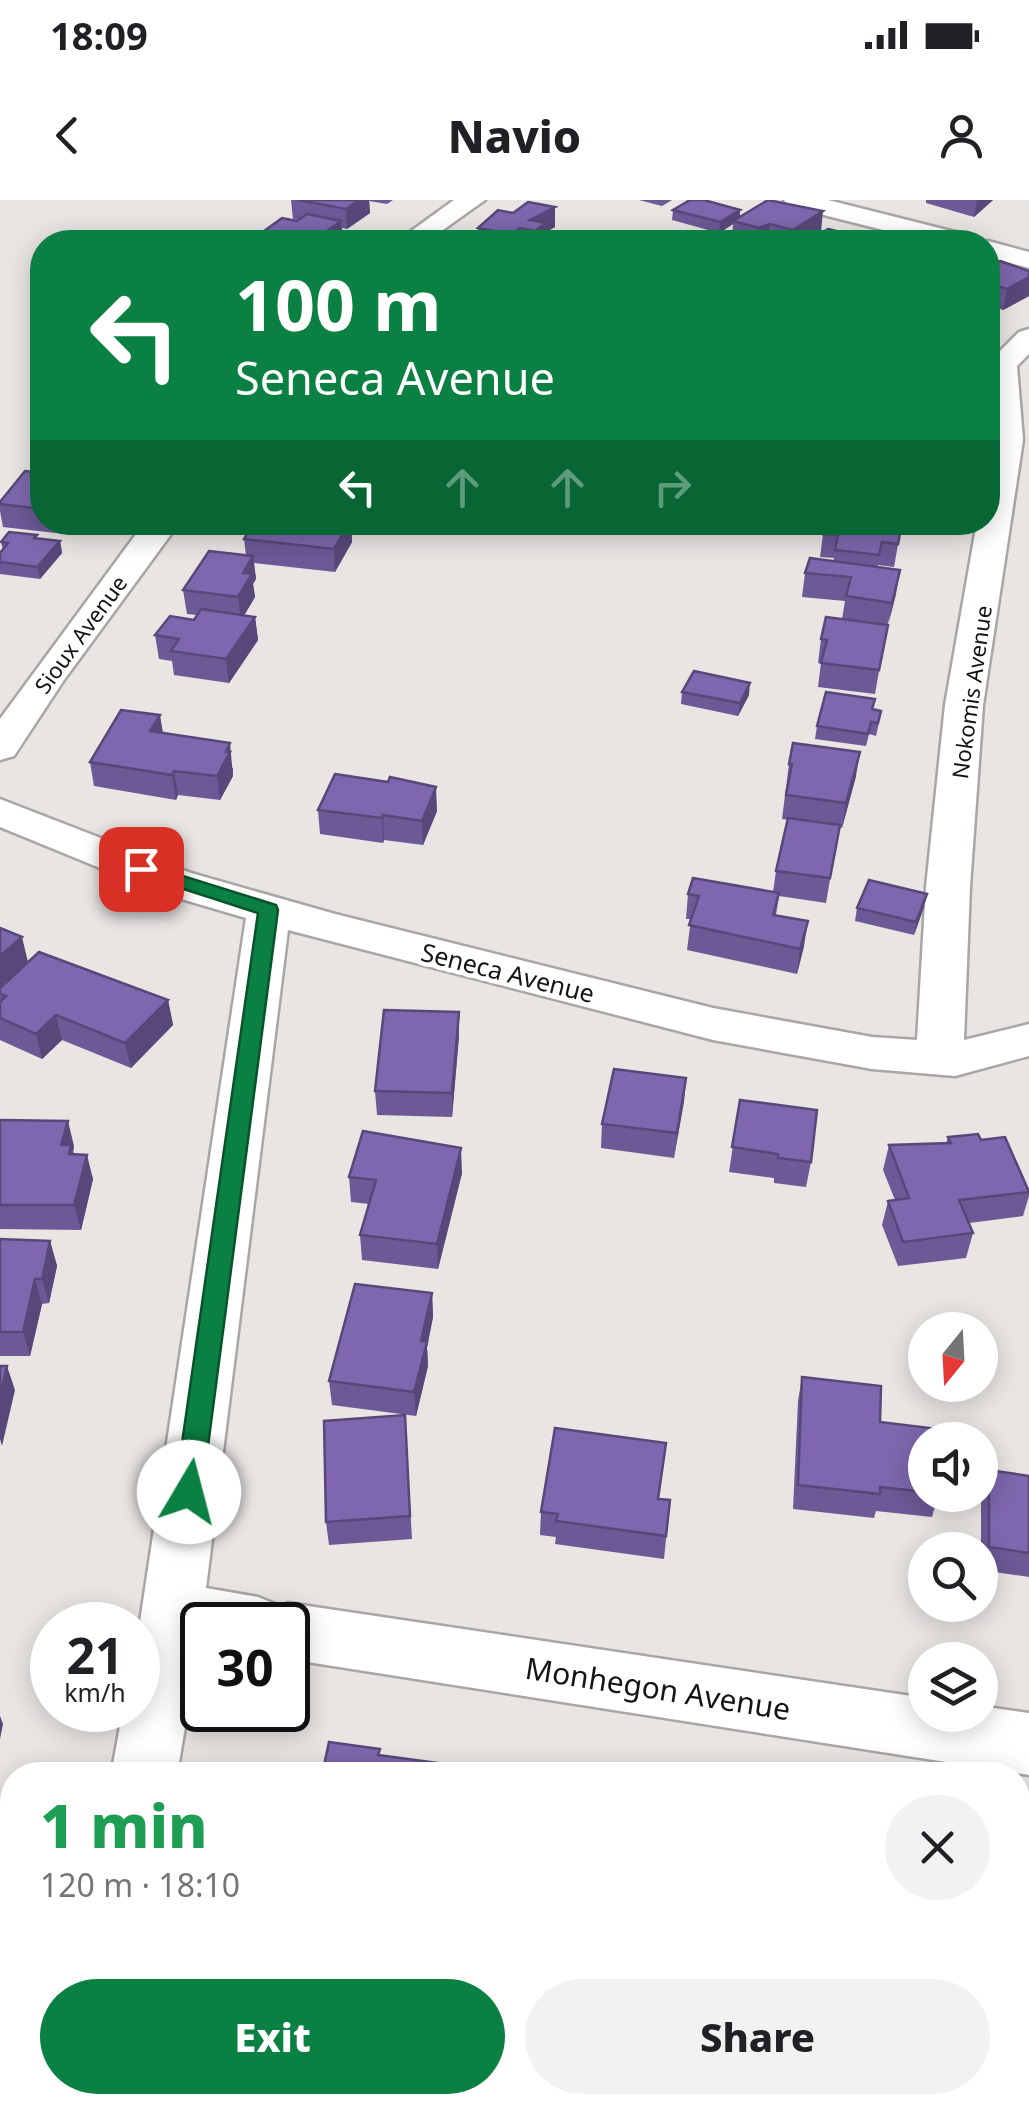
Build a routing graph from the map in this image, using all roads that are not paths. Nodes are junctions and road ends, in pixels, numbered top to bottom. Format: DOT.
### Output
graph roads {
  1 [pos="472,200"];
  2 [pos="797,200"];
  3 [pos="427,230"];
  4 [pos="914,230"];
  5 [pos="1000,252"];
  6 [pos="1029,260"];
  7 [pos="1029,338"];
  8 [pos="1000,483"];
  9 [pos="153,535"];
  10 [pos="992,535"];
  11 [pos="0,748"];
  12 [pos="0,812"];
  13 [pos="268,910"];
  14 [pos="1029,1040"];
  15 [pos="940,1058"];
  16 [pos="173,1609"];
  17 [pos="180,1610"];
  18 [pos="310,1633"];
  19 [pos="1029,1744"];
  20 [pos="146,1762"];
  1 -- 3 [label="street"];
  2 -- 4 [label="street"];
  5 -- 6 [label="street"];
  7 -- 8 [label="street, Nokomis Avenue"];
  9 -- 11 [label="street, Sioux Avenue"];
  10 -- 15 [label="street, Nokomis Avenue"];
  12 -- 13 [label="street, Seneca Avenue"];
  13 -- 15 [label="street, Seneca Avenue"];
  13 -- 16 [label="street"];
  14 -- 15 [label="street, Seneca Avenue"];
  16 -- 17 [label="street"];
  16 -- 20 [label="street"];
  18 -- 19 [label="street, Monhegon Avenue"];
}
